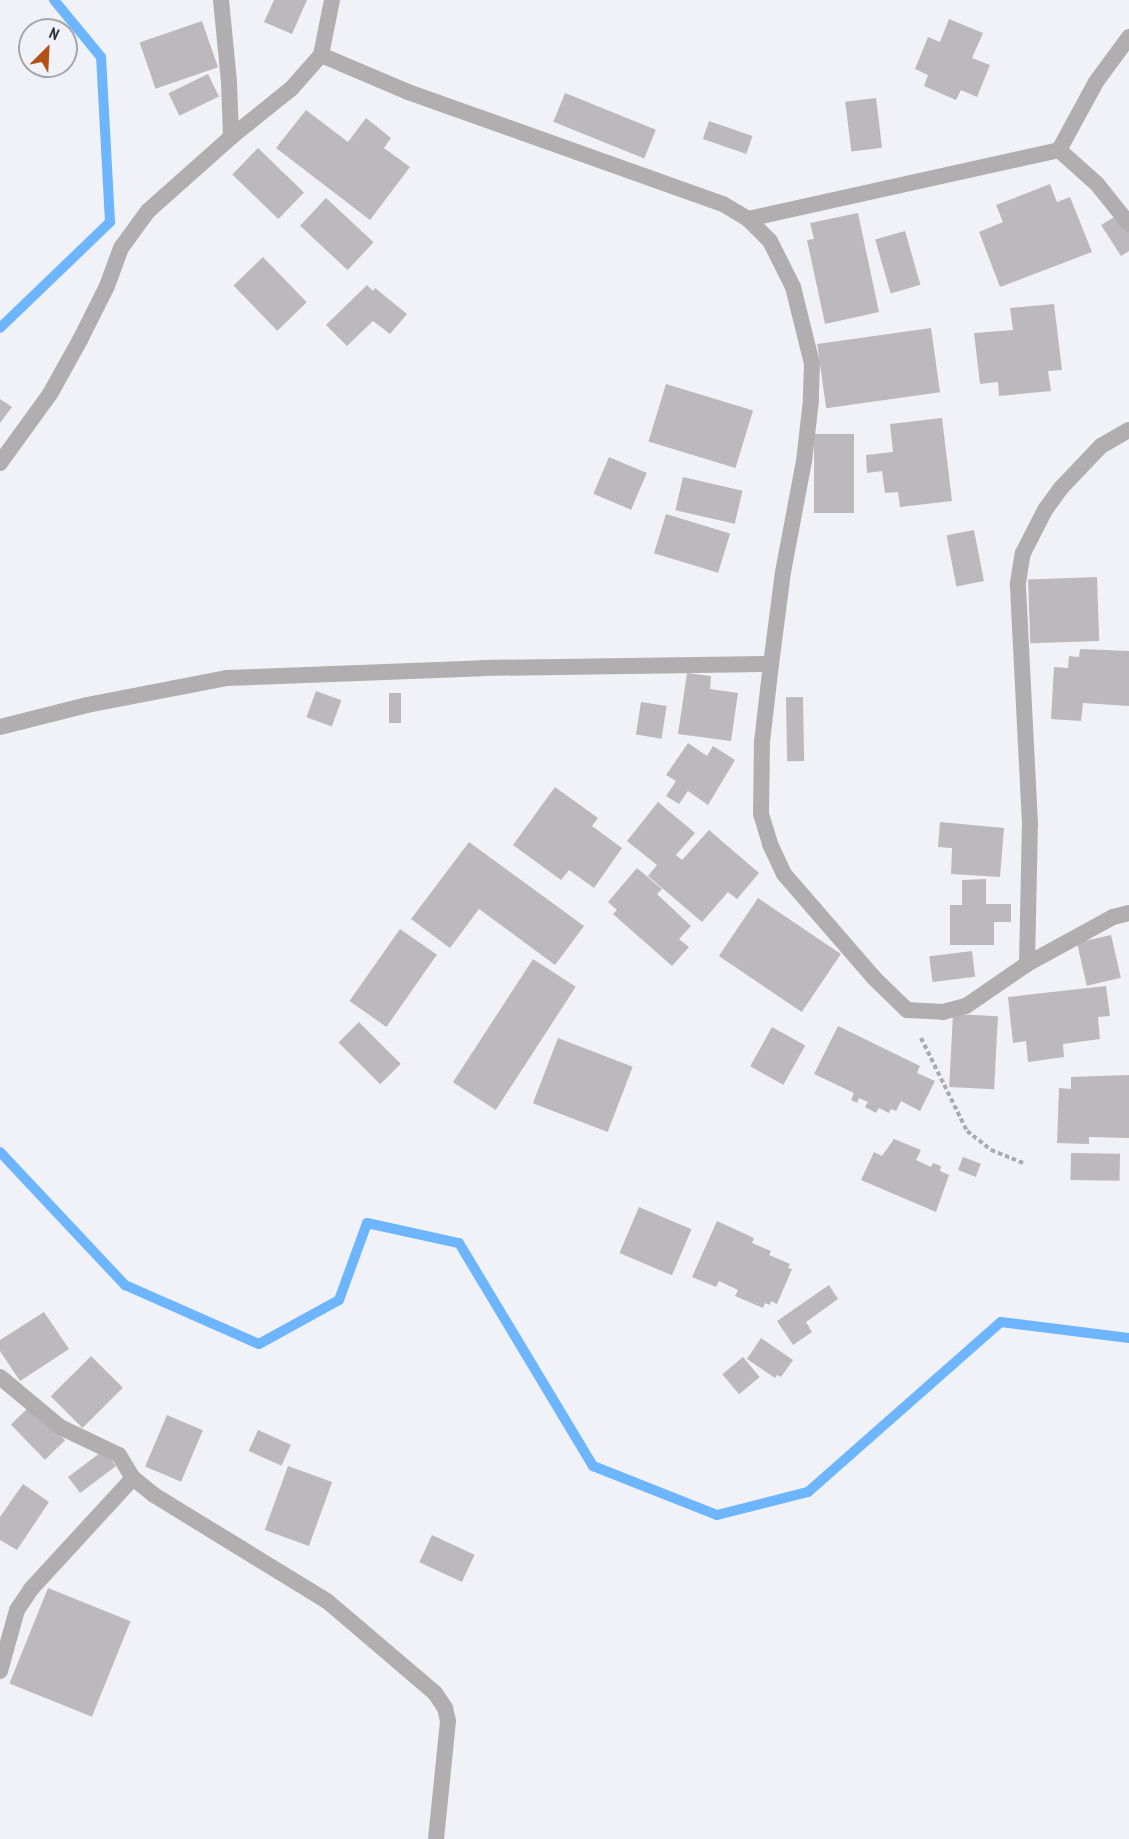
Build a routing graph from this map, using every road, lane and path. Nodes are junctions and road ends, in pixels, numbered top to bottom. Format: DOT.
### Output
graph roads {
  1 [pos="221,0"];
  2 [pos="332,0"];
  3 [pos="1129,37"];
  4 [pos="321,54"];
  5 [pos="231,137"];
  6 [pos="1059,150"];
  7 [pos="748,219"];
  8 [pos="1129,224"];
  9 [pos="1129,430"];
  10 [pos="0,463"];
  11 [pos="771,664"];
  12 [pos="0,727"];
  13 [pos="1129,913"];
  14 [pos="1027,964"];
  15 [pos="908,1010"];
  16 [pos="1024,1164"];
  17 [pos="0,1377"];
  18 [pos="133,1478"];
  19 [pos="0,1671"];
  20 [pos="436,1839"];
  1 -- 5 [label="street"];
  2 -- 4 [label="street"];
  3 -- 6 [label="street"];
  4 -- 5 [label="street"];
  4 -- 7 [label="street"];
  5 -- 10 [label="street"];
  6 -- 7 [label="street"];
  6 -- 8 [label="street"];
  7 -- 11 [label="street"];
  9 -- 14 [label="street"];
  11 -- 12 [label="street"];
  11 -- 15 [label="street"];
  13 -- 14 [label="street"];
  14 -- 15 [label="street"];
  15 -- 16 [label="path"];
  17 -- 18 [label="street"];
  18 -- 19 [label="street"];
  18 -- 20 [label="street"];
}
